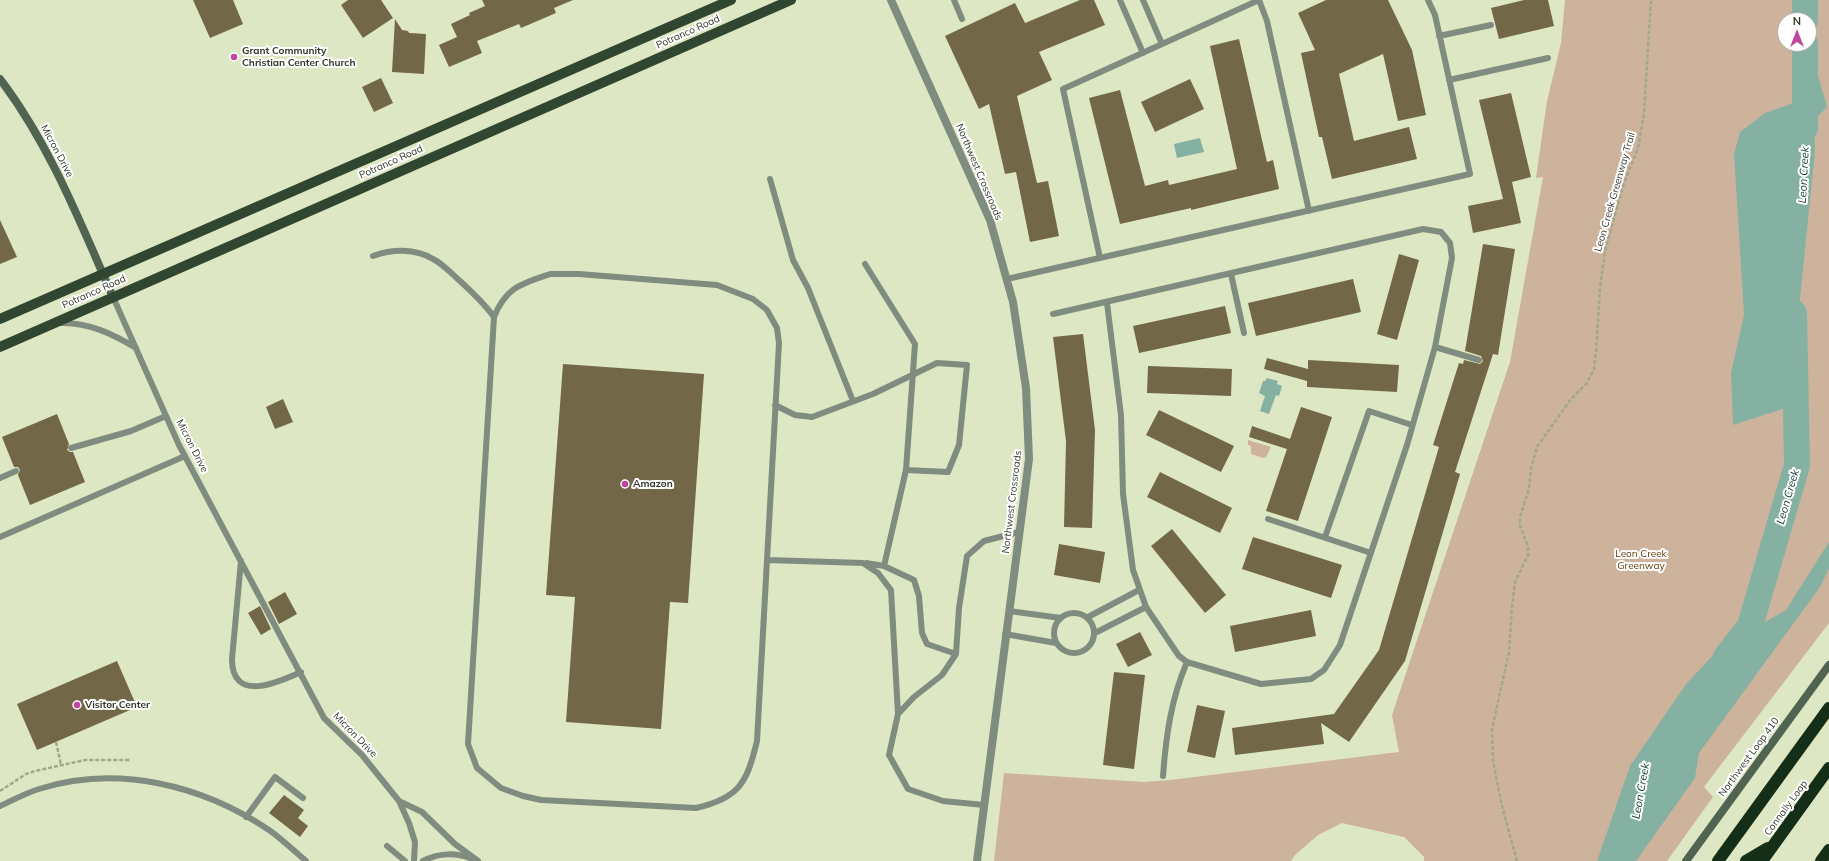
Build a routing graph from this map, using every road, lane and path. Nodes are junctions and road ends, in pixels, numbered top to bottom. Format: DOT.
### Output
graph roads {
  1 [pos="731,0"];
  2 [pos="792,0"];
  3 [pos="891,0"];
  4 [pos="954,0"];
  5 [pos="1120,0"];
  6 [pos="1143,0"];
  7 [pos="1259,0"];
  8 [pos="1428,0"];
  9 [pos="1651,0"];
  10 [pos="962,19"];
  11 [pos="1491,25"];
  12 [pos="1440,36"];
  13 [pos="1162,44"];
  14 [pos="1143,53"];
  15 [pos="1548,58"];
  16 [pos="0,79"];
  17 [pos="1449,80"];
  18 [pos="770,178"];
  19 [pos="1308,211"];
  20 [pos="373,256"];
  21 [pos="1100,258"];
  22 [pos="865,264"];
  23 [pos="103,274"];
  24 [pos="1231,274"];
  25 [pos="1007,279"];
  26 [pos="113,297"];
  27 [pos="1107,302"];
  28 [pos="1053,314"];
  29 [pos="494,317"];
  30 [pos="0,319"];
  31 [pos="55,323"];
  32 [pos="1244,333"];
  33 [pos="0,347"];
  34 [pos="1434,347"];
  35 [pos="136,348"];
  36 [pos="1479,360"];
  37 [pos="913,376"];
  38 [pos="853,401"];
  39 [pos="775,405"];
  40 [pos="166,416"];
  41 [pos="1412,425"];
  42 [pos="71,448"];
  43 [pos="185,456"];
  44 [pos="906,470"];
  45 [pos="16,471"];
  46 [pos="0,478"];
  47 [pos="1268,519"];
  48 [pos="1019,532"];
  49 [pos="0,537"];
  50 [pos="1324,537"];
  51 [pos="1371,553"];
  52 [pos="767,560"];
  53 [pos="241,561"];
  54 [pos="864,563"];
  55 [pos="884,566"];
  56 [pos="1139,590"];
  57 [pos="1146,607"];
  58 [pos="1009,611"];
  59 [pos="1060,618"];
  60 [pos="1088,618"];
  61 [pos="1095,633"];
  62 [pos="1005,634"];
  63 [pos="1056,643"];
  64 [pos="956,654"];
  65 [pos="1187,662"];
  66 [pos="1829,664"];
  67 [pos="301,672"];
  68 [pos="1829,708"];
  69 [pos="898,714"];
  70 [pos="56,742"];
  71 [pos="131,760"];
  72 [pos="61,765"];
  73 [pos="1829,768"];
  74 [pos="1163,776"];
  75 [pos="0,790"];
  76 [pos="303,798"];
  77 [pos="399,801"];
  78 [pos="984,805"];
  79 [pos="0,806"];
  80 [pos="246,817"];
  81 [pos="387,846"];
  82 [pos="1773,846"];
  83 [pos="1829,850"];
  84 [pos="306,861"];
  85 [pos="405,861"];
  86 [pos="414,861"];
  87 [pos="424,861"];
  88 [pos="477,861"];
  89 [pos="977,861"];
  90 [pos="1517,861"];
  91 [pos="1686,861"];
  92 [pos="1718,861"];
  93 [pos="1746,861"];
  94 [pos="1762,861"];
  95 [pos="1821,861"];
  1 -- 23 [label="main road, Potranco Road"];
  2 -- 26 [label="main road, Potranco Road"];
  3 -- 25 [label="street, Northwest Crossroads"];
  4 -- 10 [label="lane"];
  5 -- 14 [label="lane"];
  6 -- 13 [label="lane"];
  7 -- 13 [label="lane"];
  7 -- 19 [label="lane"];
  8 -- 12 [label="lane"];
  9 -- 90 [label="path, Leon Creek Greenway Trail"];
  11 -- 12 [label="lane"];
  12 -- 17 [label="lane"];
  13 -- 14 [label="lane"];
  14 -- 21 [label="lane"];
  15 -- 17 [label="lane"];
  16 -- 23 [label="street, Micron Drive"];
  17 -- 19 [label="lane"];
  18 -- 38 [label="lane"];
  19 -- 21 [label="lane"];
  20 -- 29 [label="lane"];
  21 -- 25 [label="lane"];
  22 -- 37 [label="lane"];
  23 -- 26 [label="street, Micron Drive"];
  23 -- 30 [label="main road, Potranco Road"];
  24 -- 27 [label="lane"];
  24 -- 32 [label="lane"];
  24 -- 34 [label="lane"];
  25 -- 48 [label="street, Northwest Crossroads"];
  26 -- 31 [label="main road, Potranco Road"];
  26 -- 35 [label="lane, Micron Drive"];
  27 -- 28 [label="lane"];
  27 -- 56 [label="lane"];
  29 -- 39 [label="lane"];
  29 -- 52 [label="lane"];
  31 -- 33 [label="main road, Potranco Road"];
  31 -- 35 [label="lane"];
  34 -- 36 [label="lane"];
  34 -- 41 [label="lane"];
  35 -- 40 [label="lane, Micron Drive"];
  37 -- 38 [label="lane"];
  37 -- 44 [label="lane"];
  37 -- 44 [label="lane"];
  38 -- 39 [label="lane"];
  39 -- 52 [label="lane"];
  40 -- 42 [label="lane"];
  40 -- 43 [label="lane, Micron Drive"];
  41 -- 50 [label="lane"];
  41 -- 51 [label="lane"];
  43 -- 49 [label="lane"];
  43 -- 53 [label="lane, Micron Drive"];
  44 -- 55 [label="lane"];
  45 -- 46 [label="lane"];
  47 -- 50 [label="lane"];
  48 -- 58 [label="street, Northwest Crossroads"];
  48 -- 64 [label="lane"];
  50 -- 51 [label="lane"];
  51 -- 65 [label="lane"];
  52 -- 54 [label="lane"];
  53 -- 67 [label="lane, Micron Drive"];
  53 -- 67 [label="lane"];
  54 -- 55 [label="lane"];
  54 -- 69 [label="lane"];
  55 -- 64 [label="lane"];
  56 -- 57 [label="lane"];
  56 -- 60 [label="lane"];
  57 -- 61 [label="lane"];
  57 -- 65 [label="lane"];
  58 -- 59 [label="lane"];
  58 -- 62 [label="street, Northwest Crossroads"];
  59 -- 60 [label="lane"];
  59 -- 63 [label="lane"];
  60 -- 61 [label="lane"];
  61 -- 63 [label="lane"];
  62 -- 63 [label="lane"];
  62 -- 78 [label="street, Northwest Crossroads"];
  64 -- 69 [label="lane"];
  65 -- 74 [label="lane"];
  66 -- 91 [label="street, Northwest Loop 410"];
  67 -- 77 [label="lane, Micron Drive"];
  68 -- 92 [label="highway"];
  69 -- 78 [label="lane"];
  70 -- 72 [label="path"];
  71 -- 72 [label="path"];
  72 -- 75 [label="path"];
  73 -- 82 [label="highway, Connally Loop"];
  76 -- 80 [label="lane"];
  77 -- 86 [label="lane, Micron Drive"];
  77 -- 88 [label="lane, Micron Drive"];
  78 -- 89 [label="street, Northwest Crossroads"];
  79 -- 80 [label="lane"];
  80 -- 84 [label="lane"];
  81 -- 85 [label="lane"];
  82 -- 93 [label="highway"];
  82 -- 94 [label="highway, Connally Loop"];
  83 -- 95 [label="highway"];
  87 -- 88 [label="lane"];
}
